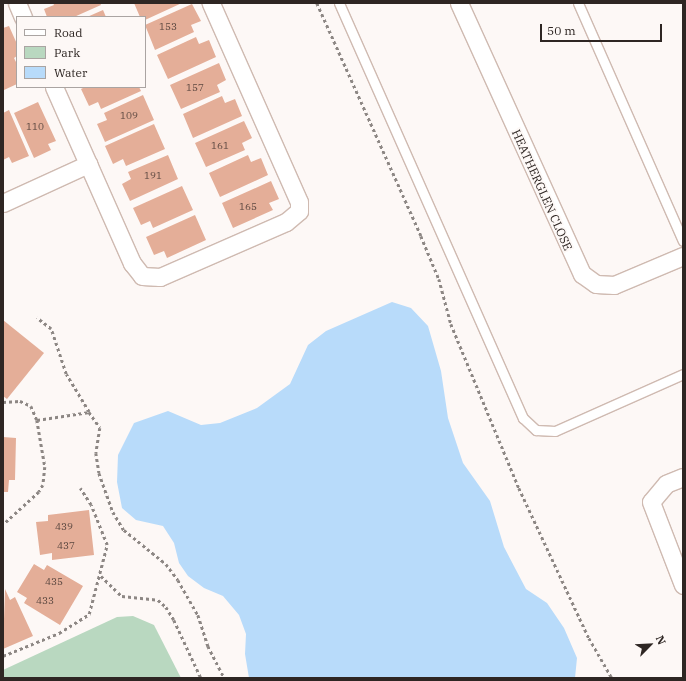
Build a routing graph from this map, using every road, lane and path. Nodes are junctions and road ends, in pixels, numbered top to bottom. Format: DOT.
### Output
graph roads {
  1 [pos="17,3"];
  2 [pos="211,3"];
  3 [pos="316,3"];
  4 [pos="339,3"];
  5 [pos="459,3"];
  6 [pos="578,3"];
  7 [pos="23,16"];
  8 [pos="54,88"];
  9 [pos="88,164"];
  10 [pos="3,203"];
  11 [pos="683,241"];
  12 [pos="683,256"];
  13 [pos="37,318"];
  14 [pos="683,374"];
  15 [pos="3,402"];
  16 [pos="89,412"];
  17 [pos="36,420"];
  18 [pos="683,477"];
  19 [pos="80,488"];
  20 [pos="3,525"];
  21 [pos="101,576"];
  22 [pos="683,585"];
  23 [pos="3,656"];
  24 [pos="201,678"];
  25 [pos="224,678"];
  26 [pos="612,678"];
  1 -- 7 [label="street"];
  2 -- 9 [label="street"];
  3 -- 26 [label="path"];
  4 -- 14 [label="lane"];
  5 -- 12 [label="street, HEATHERGLEN CLOSE"];
  6 -- 11 [label="lane"];
  8 -- 9 [label="street"];
  9 -- 10 [label="street"];
  13 -- 16 [label="path"];
  15 -- 17 [label="path"];
  16 -- 17 [label="path"];
  16 -- 25 [label="path"];
  17 -- 20 [label="path"];
  18 -- 22 [label="street"];
  19 -- 21 [label="path"];
  21 -- 23 [label="path"];
  21 -- 24 [label="path"];
}
